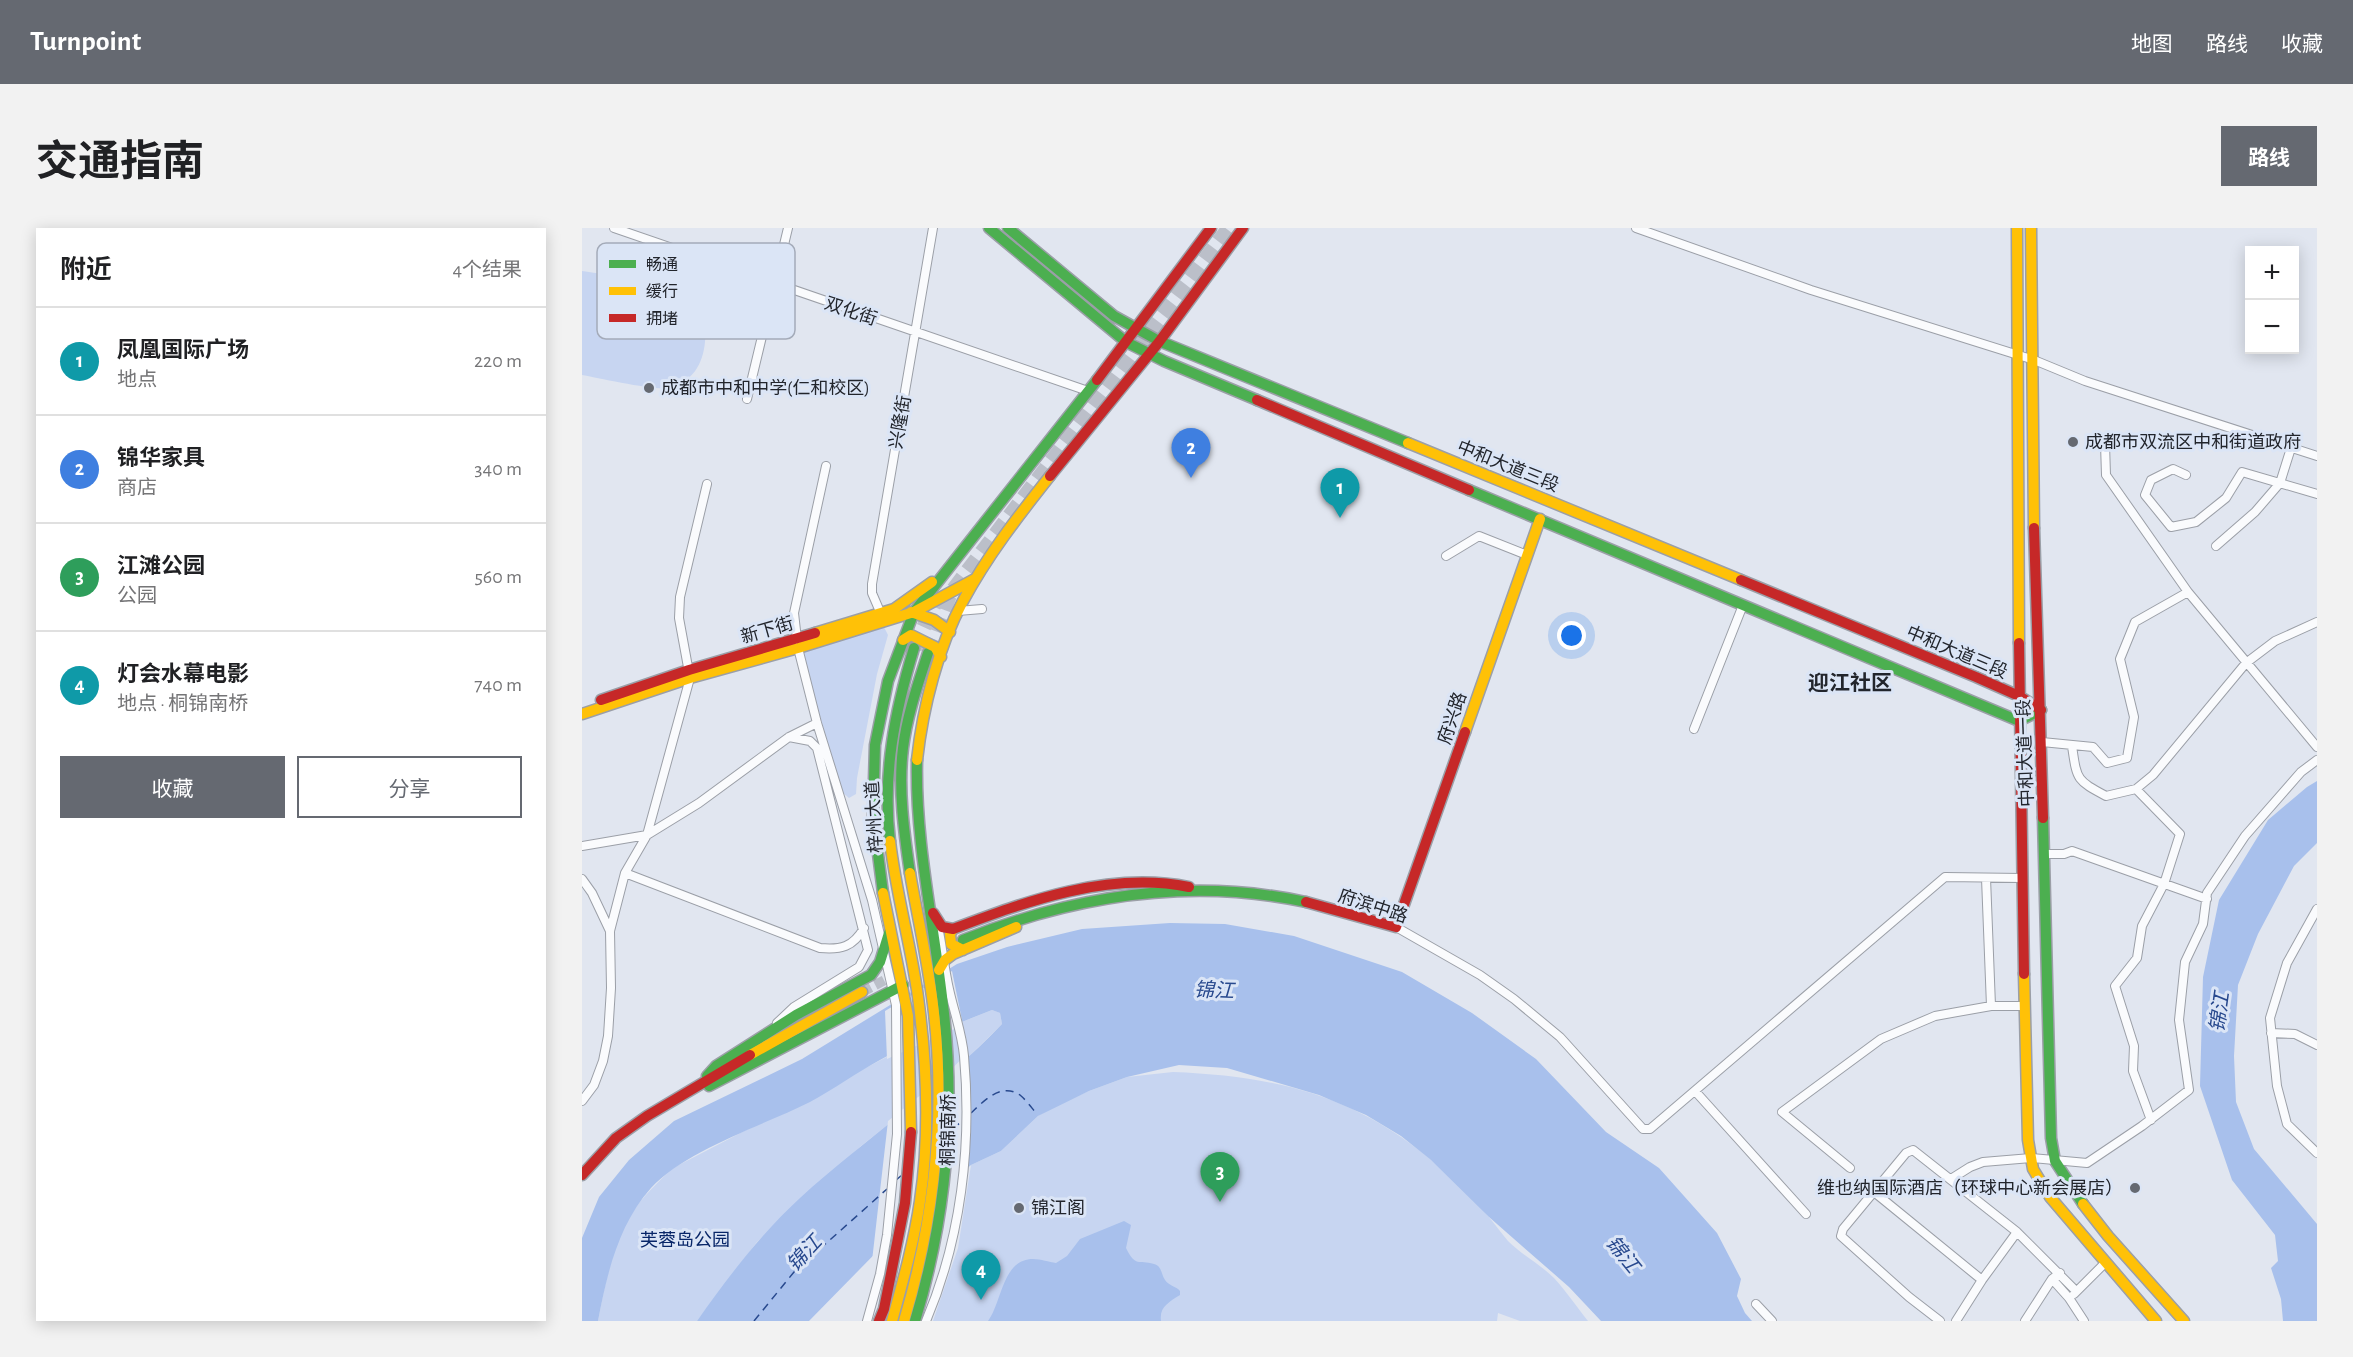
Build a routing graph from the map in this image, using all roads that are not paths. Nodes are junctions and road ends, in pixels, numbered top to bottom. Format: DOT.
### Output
graph roads {
  1 [pos="614,228"];
  2 [pos="788,228"];
  3 [pos="933,228"];
  4 [pos="989,228"];
  5 [pos="1008,228"];
  6 [pos="1211,228"];
  7 [pos="1243,228"];
  8 [pos="1636,228"];
  9 [pos="2017,228"];
  10 [pos="2031,228"];
  11 [pos="657,243"];
  12 [pos="785,243"];
  13 [pos="795,291"];
  14 [pos="1136,328"];
  15 [pos="915,333"];
  16 [pos="762,339"];
  17 [pos="1159,341"];
  18 [pos="1126,342"];
  19 [pos="1149,354"];
  20 [pos="2018,356"];
  21 [pos="2034,360"];
  22 [pos="1088,391"];
  23 [pos="747,399"];
  24 [pos="2104,444"];
  25 [pos="2291,448"];
  26 [pos="2317,456"];
  27 [pos="826,466"];
  28 [pos="2186,475"];
  29 [pos="2280,483"];
  30 [pos="707,484"];
  31 [pos="2317,495"];
  32 [pos="1540,519"];
  33 [pos="2216,546"];
  34 [pos="1527,555"];
  35 [pos="1446,556"];
  36 [pos="951,566"];
  37 [pos="976,579"];
  38 [pos="2188,592"];
  39 [pos="1743,605"];
  40 [pos="894,609"];
  41 [pos="982,609"];
  42 [pos="958,611"];
  43 [pos="914,612"];
  44 [pos="881,614"];
  45 [pos="2317,622"];
  46 [pos="950,632"];
  47 [pos="903,640"];
  48 [pos="797,644"];
  49 [pos="914,648"];
  50 [pos="928,653"];
  51 [pos="941,657"];
  52 [pos="2246,663"];
  53 [pos="690,674"];
  54 [pos="2019,696"];
  55 [pos="582,706"];
  56 [pos="2041,710"];
  57 [pos="582,714"];
  58 [pos="2019,721"];
  59 [pos="817,723"];
  60 [pos="1694,729"];
  61 [pos="789,737"];
  62 [pos="2042,742"];
  63 [pos="2072,746"];
  64 [pos="2317,747"];
  65 [pos="2317,760"];
  66 [pos="2136,789"];
  67 [pos="648,835"];
  68 [pos="582,846"];
  69 [pos="2044,854"];
  70 [pos="625,873"];
  71 [pos="1986,878"];
  72 [pos="2022,878"];
  73 [pos="582,879"];
  74 [pos="2164,884"];
  75 [pos="1207,891"];
  76 [pos="2207,899"];
  77 [pos="2317,909"];
  78 [pos="931,910"];
  79 [pos="937,921"];
  80 [pos="890,927"];
  81 [pos="1396,927"];
  82 [pos="864,928"];
  83 [pos="953,929"];
  84 [pos="610,931"];
  85 [pos="963,945"];
  86 [pos="884,953"];
  87 [pos="943,968"];
  88 [pos="928,977"];
  89 [pos="917,985"];
  90 [pos="900,989"];
  91 [pos="863,992"];
  92 [pos="1991,1006"];
  93 [pos="2024,1006"];
  94 [pos="2271,1033"];
  95 [pos="762,1037"];
  96 [pos="2317,1045"];
  97 [pos="694,1088"];
  98 [pos="1695,1091"];
  99 [pos="582,1101"];
  100 [pos="2151,1120"];
  101 [pos="2317,1153"];
  102 [pos="2031,1158"];
  103 [pos="2055,1161"];
  104 [pos="1850,1168"];
  105 [pos="582,1175"];
  106 [pos="1951,1179"];
  107 [pos="1874,1192"];
  108 [pos="1806,1214"];
  109 [pos="2017,1232"];
  110 [pos="2106,1262"];
  111 [pos="2060,1273"];
  112 [pos="886,1275"];
  113 [pos="2052,1279"];
  114 [pos="1982,1280"];
  115 [pos="921,1285"];
  116 [pos="2076,1291"];
  117 [pos="2069,1298"];
  118 [pos="1756,1304"];
  119 [pos="867,1321"];
  120 [pos="879,1321"];
  121 [pos="892,1321"];
  122 [pos="904,1321"];
  123 [pos="915,1321"];
  124 [pos="926,1321"];
  125 [pos="1772,1321"];
  126 [pos="1941,1321"];
  127 [pos="1956,1321"];
  128 [pos="2025,1321"];
  129 [pos="2084,1321"];
  130 [pos="2156,1321"];
  131 [pos="2184,1321"];
  1 -- 11 [label="street, 双化街"];
  2 -- 12 [label="street"];
  3 -- 15 [label="street, 兴隆街"];
  4 -- 18 [label="main road"];
  5 -- 14 [label="main road, 中和大道三段"];
  6 -- 14 [label="main road"];
  7 -- 17 [label="main road"];
  8 -- 20 [label="street"];
  9 -- 20 [label="main road, 中和大道一段"];
  10 -- 21 [label="main road, 中和大道一段"];
  13 -- 15 [label="street, 双化街"];
  14 -- 17 [label="main road, 中和大道三段"];
  14 -- 18 [label="main road"];
  15 -- 22 [label="street, 双化街"];
  15 -- 44 [label="street, 兴隆街"];
  16 -- 23 [label="street"];
  17 -- 19 [label="main road"];
  17 -- 54 [label="main road, 中和大道三段"];
  18 -- 19 [label="main road"];
  18 -- 22 [label="main road"];
  19 -- 32 [label="main road"];
  19 -- 37 [label="main road"];
  20 -- 21 [label="street"];
  20 -- 54 [label="main road, 中和大道一段"];
  21 -- 25 [label="street"];
  21 -- 56 [label="main road, 中和大道一段"];
  22 -- 36 [label="main road"];
  24 -- 38 [label="street"];
  25 -- 26 [label="street"];
  25 -- 29 [label="street"];
  27 -- 48 [label="street"];
  28 -- 29 [label="street"];
  29 -- 31 [label="street"];
  29 -- 33 [label="street"];
  30 -- 53 [label="street"];
  32 -- 34 [label="main road, 府兴路"];
  32 -- 39 [label="main road"];
  34 -- 35 [label="street"];
  34 -- 81 [label="main road, 府兴路"];
  36 -- 40 [label="main road, 新下街"];
  36 -- 43 [label="main road, 桐锦南桥"];
  37 -- 42 [label="main road"];
  37 -- 43 [label="main road, 新下街"];
  38 -- 52 [label="street"];
  38 -- 63 [label="street"];
  39 -- 58 [label="main road"];
  39 -- 60 [label="street"];
  40 -- 43 [label="main road"];
  40 -- 44 [label="main road, 新下街"];
  41 -- 42 [label="street"];
  42 -- 46 [label="main road"];
  43 -- 46 [label="main road"];
  43 -- 47 [label="main road, 桐锦南桥"];
  43 -- 48 [label="main road, 新下街"];
  44 -- 48 [label="main road, 新下街"];
  45 -- 52 [label="street"];
  46 -- 51 [label="main road"];
  47 -- 51 [label="main road"];
  47 -- 80 [label="main road, 桐锦南桥"];
  48 -- 53 [label="main road, 新下街"];
  48 -- 59 [label="street"];
  49 -- 89 [label="main road, 梓州大道"];
  50 -- 88 [label="main road, 梓州大道"];
  51 -- 78 [label="main road"];
  52 -- 64 [label="street"];
  52 -- 66 [label="street"];
  53 -- 55 [label="main road, 新下街"];
  53 -- 57 [label="main road, 新下街"];
  53 -- 67 [label="street"];
  54 -- 56 [label="main road, 中和大道三段"];
  54 -- 58 [label="main road, 中和大道一段"];
  56 -- 58 [label="main road"];
  56 -- 62 [label="main road, 中和大道一段"];
  58 -- 72 [label="main road, 中和大道一段"];
  59 -- 61 [label="street"];
  59 -- 86 [label="street"];
  61 -- 67 [label="street"];
  61 -- 82 [label="street"];
  62 -- 63 [label="street"];
  62 -- 69 [label="main road, 中和大道一段"];
  63 -- 66 [label="street"];
  65 -- 76 [label="street"];
  66 -- 74 [label="street"];
  67 -- 68 [label="street"];
  67 -- 70 [label="street"];
  69 -- 74 [label="street"];
  69 -- 103 [label="main road, 中和大道一段"];
  70 -- 82 [label="street"];
  70 -- 84 [label="street"];
  71 -- 72 [label="street"];
  71 -- 92 [label="street"];
  71 -- 98 [label="street"];
  72 -- 93 [label="main road, 中和大道一段"];
  73 -- 84 [label="street"];
  74 -- 76 [label="street"];
  74 -- 100 [label="street"];
  75 -- 81 [label="main road, 府滨中路"];
  75 -- 83 [label="main road"];
  75 -- 85 [label="main road, 府滨中路"];
  76 -- 100 [label="street"];
  77 -- 94 [label="street"];
  78 -- 79 [label="main road"];
  78 -- 87 [label="main road"];
  79 -- 83 [label="main road"];
  79 -- 87 [label="street"];
  80 -- 86 [label="main road"];
  80 -- 90 [label="main road, 桐锦南桥"];
  81 -- 98 [label="street, 府滨中路"];
  82 -- 95 [label="street"];
  83 -- 85 [label="main road"];
  84 -- 99 [label="street"];
  85 -- 87 [label="main road, 府滨中路"];
  86 -- 90 [label="street"];
  86 -- 91 [label="main road"];
  87 -- 115 [label="main road, 桐锦南桥"];
  87 -- 124 [label="street, 桐锦南桥"];
  88 -- 115 [label="main road, 桐锦南桥"];
  89 -- 121 [label="main road, 桐锦南桥"];
  90 -- 91 [label="main road"];
  90 -- 112 [label="street"];
  90 -- 112 [label="main road, 桐锦南桥"];
  91 -- 95 [label="main road"];
  91 -- 97 [label="main road"];
  92 -- 93 [label="street"];
  92 -- 104 [label="street"];
  93 -- 102 [label="main road, 中和大道一段"];
  94 -- 96 [label="street"];
  94 -- 101 [label="street"];
  95 -- 97 [label="main road"];
  97 -- 105 [label="main road"];
  98 -- 108 [label="street"];
  100 -- 103 [label="street"];
  102 -- 103 [label="street"];
  102 -- 106 [label="street"];
  102 -- 110 [label="main road, 中和大道一段"];
  103 -- 131 [label="main road, 中和大道一段"];
  106 -- 107 [label="street"];
  106 -- 109 [label="street"];
  107 -- 114 [label="street"];
  107 -- 126 [label="street"];
  109 -- 111 [label="street"];
  109 -- 114 [label="street"];
  110 -- 116 [label="street"];
  110 -- 130 [label="main road, 中和大道一段"];
  111 -- 113 [label="street"];
  111 -- 116 [label="street"];
  112 -- 119 [label="street"];
  112 -- 120 [label="main road, 桐锦南桥"];
  113 -- 117 [label="street"];
  113 -- 128 [label="street"];
  114 -- 127 [label="street"];
  115 -- 122 [label="main road"];
  115 -- 123 [label="main road"];
  116 -- 117 [label="street"];
  117 -- 129 [label="street"];
  118 -- 125 [label="street"];
}
